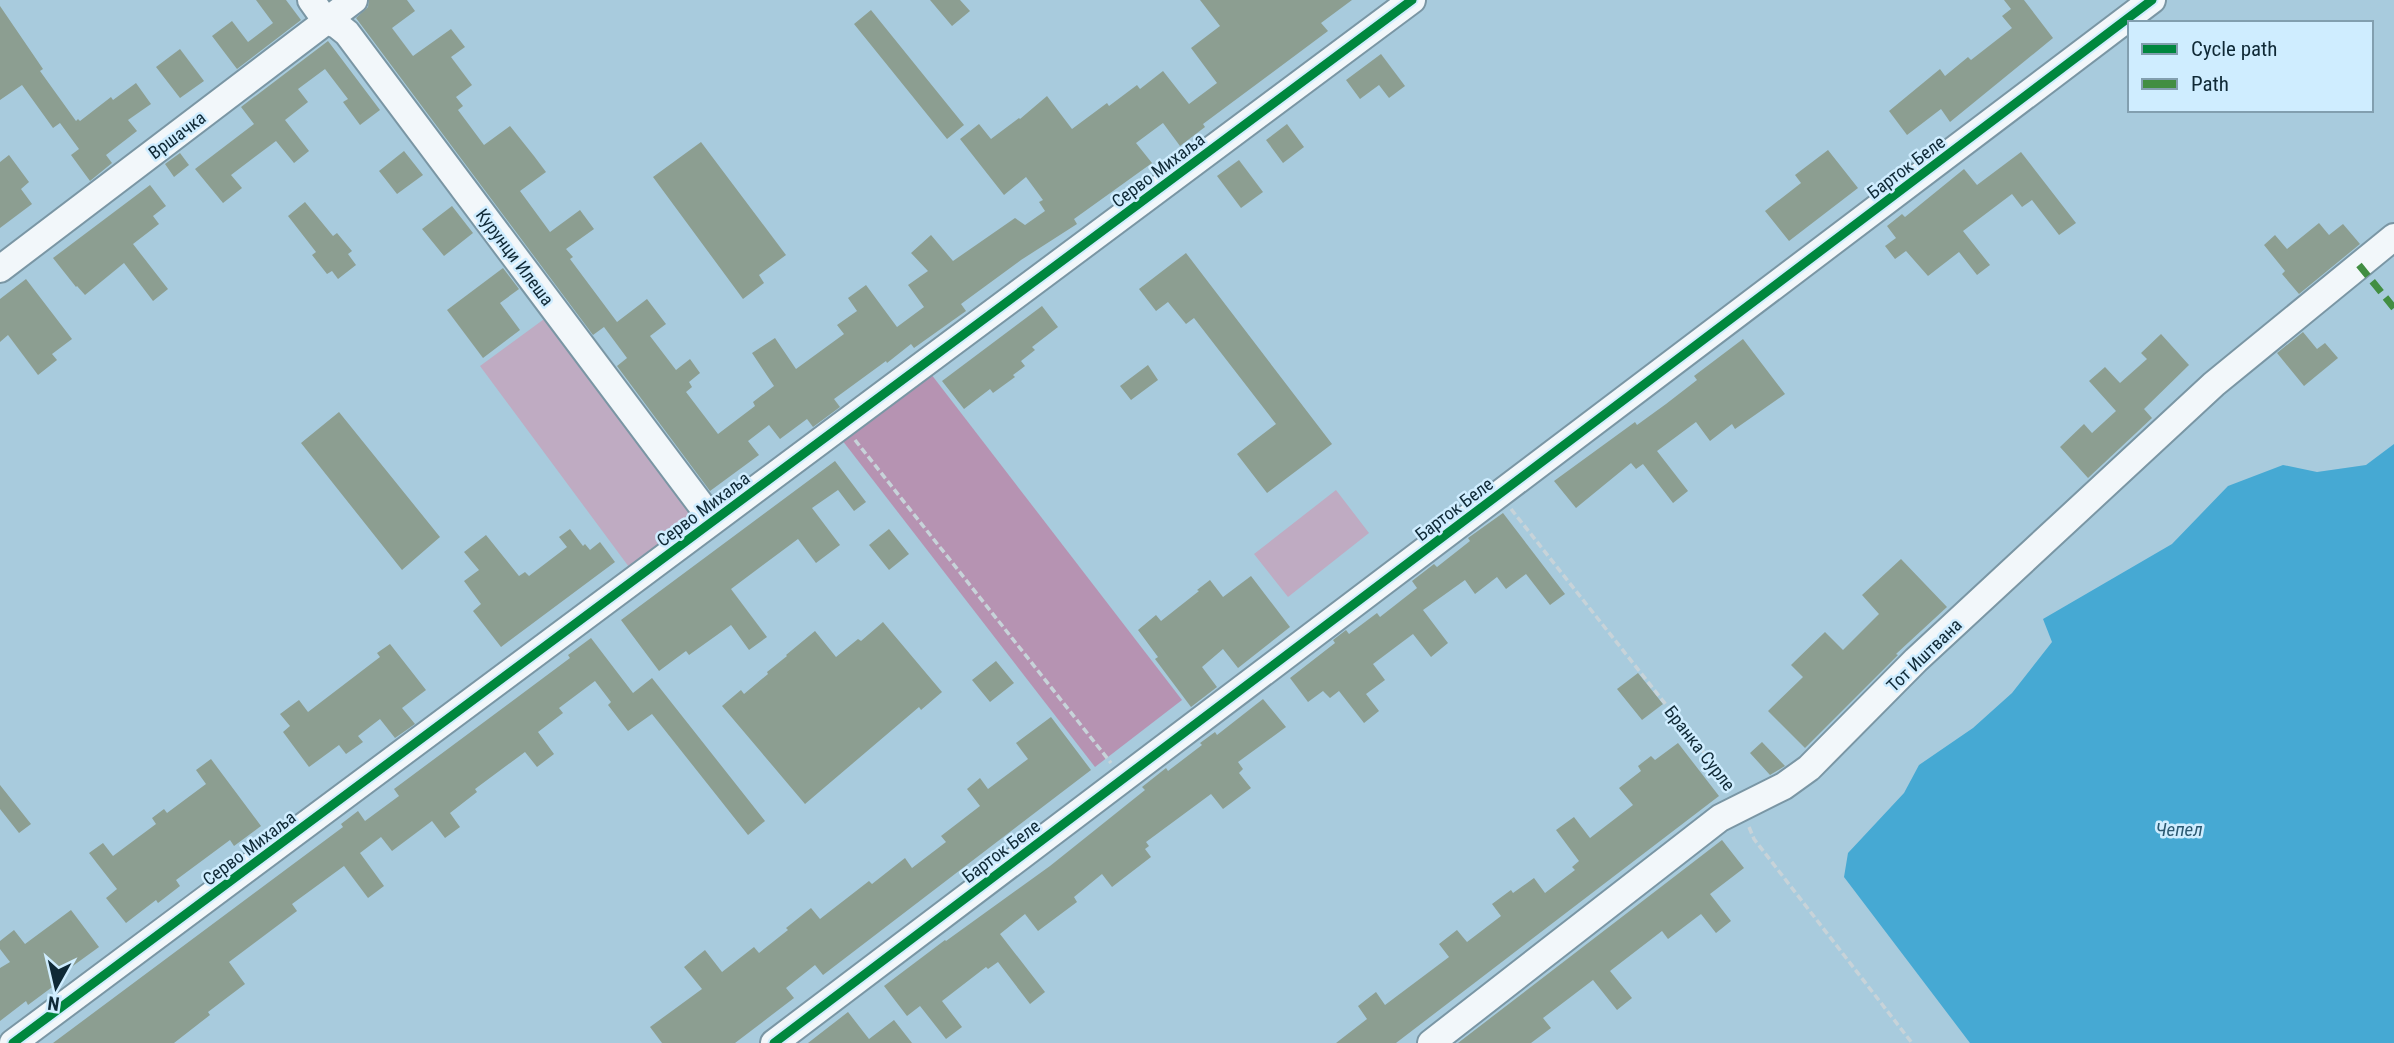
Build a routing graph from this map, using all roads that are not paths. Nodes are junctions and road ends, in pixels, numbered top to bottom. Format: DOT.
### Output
graph roads {
  1 [pos="354,0"];
  2 [pos="1412,0"];
  3 [pos="2152,0"];
  4 [pos="318,10"];
  5 [pos="2394,237"];
  6 [pos="0,269"];
  7 [pos="713,521"];
  8 [pos="13,1043"];
  9 [pos="774,1043"];
  10 [pos="1431,1043"];
  1 -- 4 [label="street, Вршачка"];
  2 -- 7 [label="street, Серво Михаља"];
  3 -- 9 [label="street, Барток Беле"];
  4 -- 6 [label="street, Вршачка"];
  4 -- 7 [label="street, Курунци Илеша"];
  5 -- 10 [label="street, Тот Иштвана"];
  7 -- 8 [label="street, Серво Михаља"];
}
